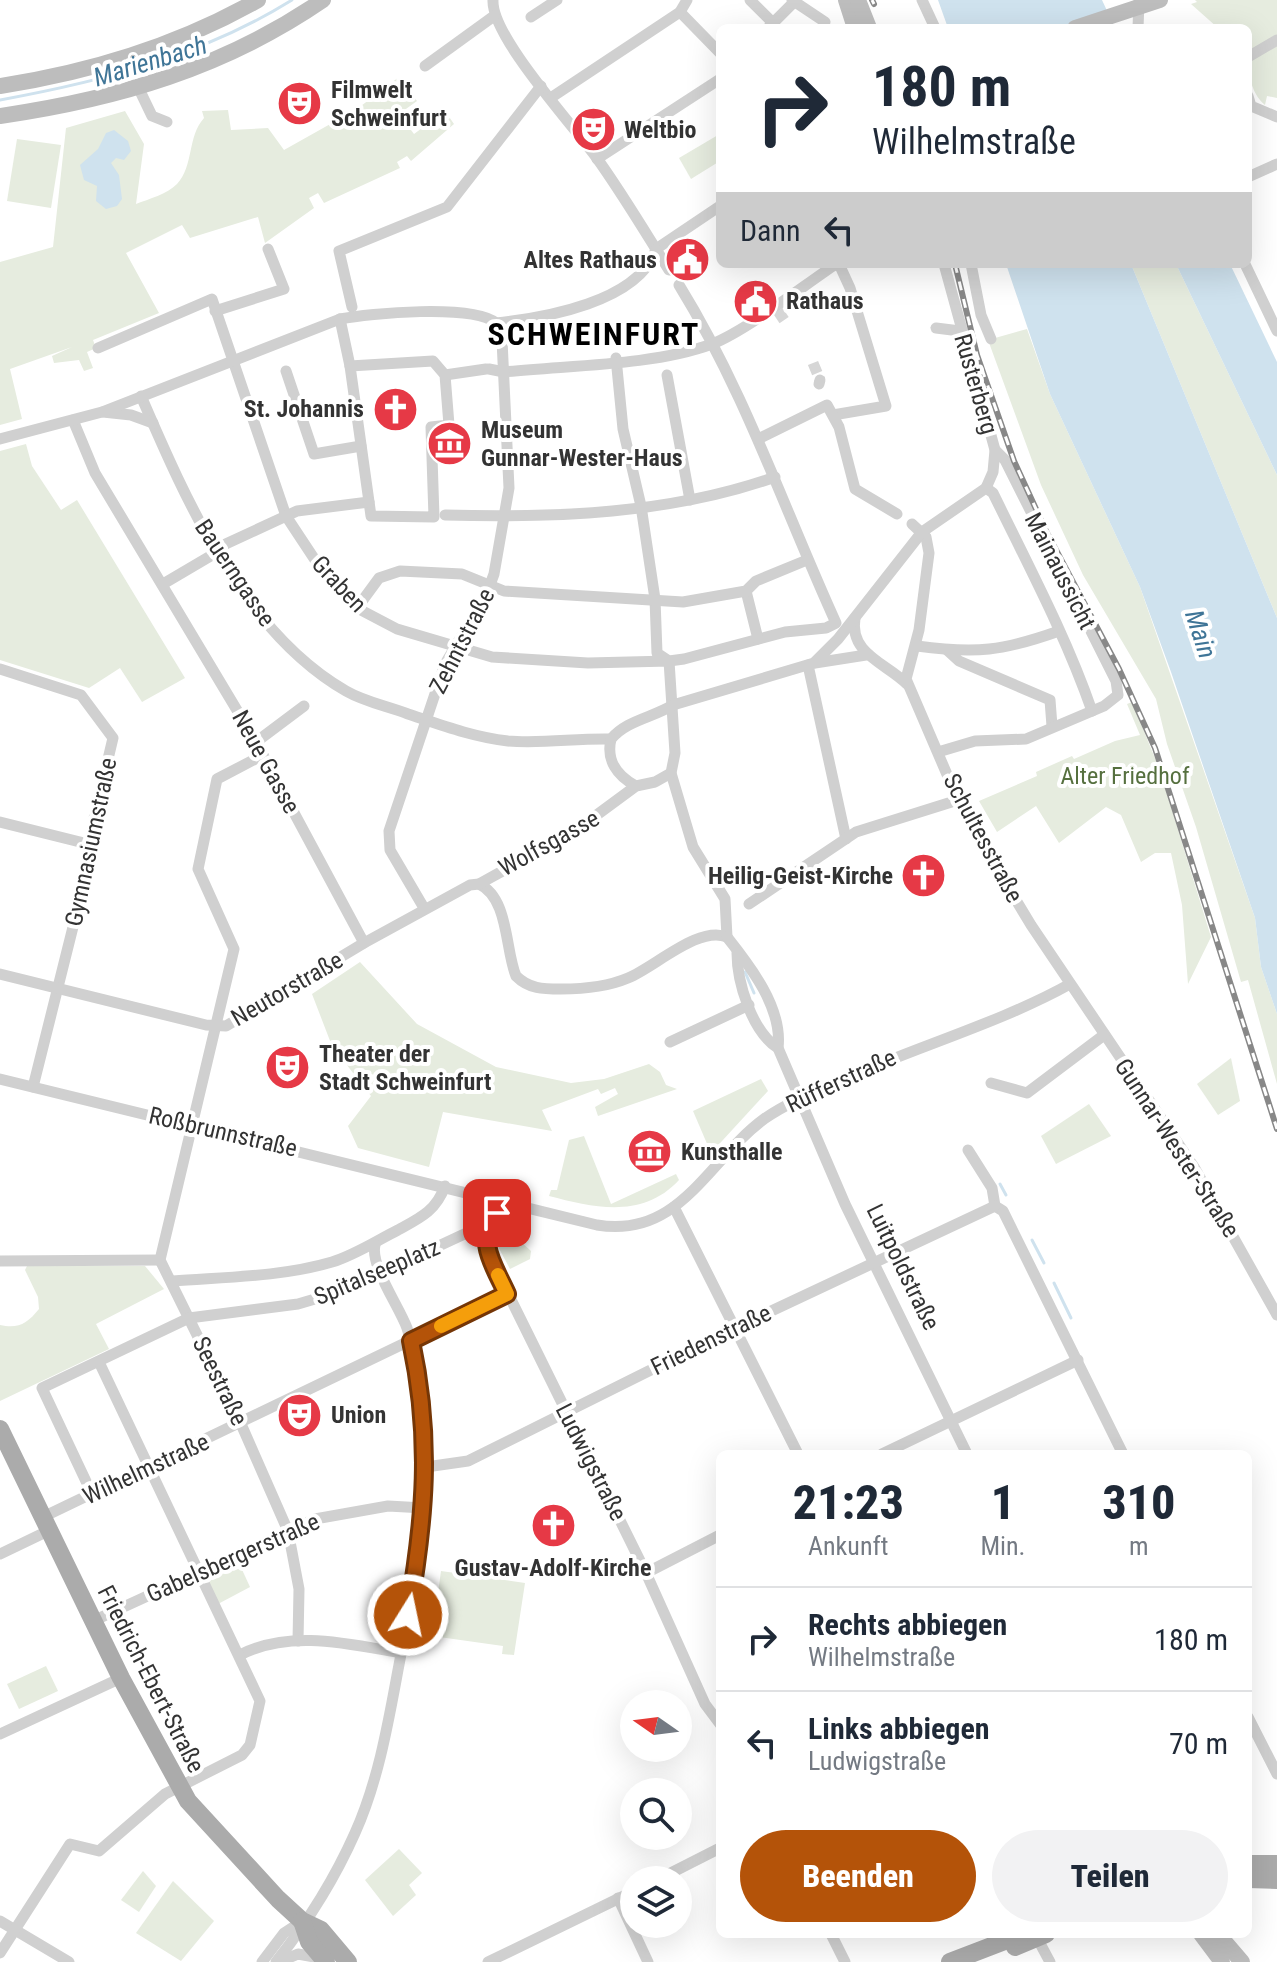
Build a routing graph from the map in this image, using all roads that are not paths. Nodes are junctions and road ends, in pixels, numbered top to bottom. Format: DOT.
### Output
graph roads {
  1 [pos="258,0"];
  2 [pos="323,0"];
  3 [pos="557,0"];
  4 [pos="687,0"];
  5 [pos="750,0"];
  6 [pos="846,0"];
  7 [pos="858,0"];
  8 [pos="922,0"];
  9 [pos="1139,0"];
  10 [pos="1160,0"];
  11 [pos="794,1"];
  12 [pos="493,5"];
  13 [pos="680,12"];
  14 [pos="531,17"];
  15 [pos="825,22"];
  16 [pos="768,24"];
  17 [pos="772,24"];
  18 [pos="854,24"];
  19 [pos="867,24"];
  20 [pos="933,24"];
  21 [pos="1087,24"];
  22 [pos="1138,24"];
  23 [pos="1277,40"];
  24 [pos="716,49"];
  25 [pos="1252,54"];
  26 [pos="425,66"];
  27 [pos="716,82"];
  28 [pos="0,86"];
  29 [pos="541,86"];
  30 [pos="139,89"];
  31 [pos="552,97"];
  32 [pos="1252,104"];
  33 [pos="0,116"];
  34 [pos="1277,117"];
  35 [pos="167,122"];
  36 [pos="597,159"];
  37 [pos="1277,164"];
  38 [pos="1252,175"];
  39 [pos="716,209"];
  40 [pos="268,249"];
  41 [pos="656,249"];
  42 [pos="831,268"];
  43 [pos="839,268"];
  44 [pos="945,268"];
  45 [pos="972,268"];
  46 [pos="1247,268"];
  47 [pos="669,270"];
  48 [pos="679,285"];
  49 [pos="352,307"];
  50 [pos="215,311"];
  51 [pos="340,319"];
  52 [pos="496,323"];
  53 [pos="936,328"];
  54 [pos="960,331"];
  55 [pos="1277,331"];
  56 [pos="991,339"];
  57 [pos="715,343"];
  58 [pos="98,348"];
  59 [pos="617,360"];
  60 [pos="230,361"];
  61 [pos="350,366"];
  62 [pos="286,371"];
  63 [pos="504,372"];
  64 [pos="445,375"];
  65 [pos="667,375"];
  66 [pos="141,396"];
  67 [pos="830,410"];
  68 [pos="102,412"];
  69 [pos="73,420"];
  70 [pos="153,423"];
  71 [pos="0,439"];
  72 [pos="758,439"];
  73 [pos="361,446"];
  74 [pos="995,450"];
  75 [pos="775,477"];
  76 [pos="986,488"];
  77 [pos="690,500"];
  78 [pos="369,502"];
  79 [pos="641,506"];
  80 [pos="897,514"];
  81 [pos="445,515"];
  82 [pos="505,515"];
  83 [pos="286,516"];
  84 [pos="912,524"];
  85 [pos="922,532"];
  86 [pos="218,549"];
  87 [pos="807,560"];
  88 [pos="163,584"];
  89 [pos="490,586"];
  90 [pos="746,591"];
  91 [pos="655,599"];
  92 [pos="357,608"];
  93 [pos="855,618"];
  94 [pos="835,628"];
  95 [pos="1059,631"];
  96 [pos="758,639"];
  97 [pos="917,646"];
  98 [pos="453,648"];
  99 [pos="947,650"];
  100 [pos="866,655"];
  101 [pos="669,661"];
  102 [pos="811,664"];
  103 [pos="0,669"];
  104 [pos="908,686"];
  105 [pos="673,705"];
  106 [pos="304,706"];
  107 [pos="1092,711"];
  108 [pos="652,718"];
  109 [pos="426,720"];
  110 [pos="1052,726"];
  111 [pos="611,739"];
  112 [pos="673,740"];
  113 [pos="256,742"];
  114 [pos="938,752"];
  115 [pos="263,755"];
  116 [pos="671,773"];
  117 [pos="636,786"];
  118 [pos="958,800"];
  119 [pos="0,822"];
  120 [pos="846,839"];
  121 [pos="88,844"];
  122 [pos="479,884"];
  123 [pos="749,904"];
  124 [pos="424,908"];
  125 [pos="727,937"];
  126 [pos="364,943"];
  127 [pos="737,953"];
  128 [pos="0,974"];
  129 [pos="1070,984"];
  130 [pos="58,988"];
  131 [pos="749,1005"];
  132 [pos="217,1026"];
  133 [pos="1104,1035"];
  134 [pos="670,1042"];
  135 [pos="778,1048"];
  136 [pos="0,1079"];
  137 [pos="991,1083"];
  138 [pos="33,1087"];
  139 [pos="799,1099"];
  140 [pos="192,1124"];
  141 [pos="968,1150"];
  142 [pos="445,1186"];
  143 [pos="510,1203"];
  144 [pos="995,1206"];
  145 [pos="674,1207"];
  146 [pos="486,1231"];
  147 [pos="375,1245"];
  148 [pos="160,1260"];
  149 [pos="0,1261"];
  150 [pos="875,1263"];
  151 [pos="382,1274"];
  152 [pos="173,1281"];
  153 [pos="507,1294"];
  154 [pos="1277,1315"];
  155 [pos="189,1318"];
  156 [pos="735,1328"];
  157 [pos="411,1341"];
  158 [pos="1078,1360"];
  159 [pos="99,1362"];
  160 [pos="565,1412"];
  161 [pos="951,1420"];
  162 [pos="241,1424"];
  163 [pos="0,1429"];
  164 [pos="796,1450"];
  165 [pos="890,1450"];
  166 [pos="965,1450"];
  167 [pos="1121,1450"];
  168 [pos="149,1467"];
  169 [pos="426,1467"];
  170 [pos="92,1494"];
  171 [pos="424,1508"];
  172 [pos="46,1524"];
  173 [pos="288,1531"];
  174 [pos="716,1537"];
  175 [pos="0,1554"];
  176 [pos="198,1573"];
  177 [pos="646,1573"];
  178 [pos="93,1621"];
  179 [pos="298,1641"];
  180 [pos="401,1653"];
  181 [pos="240,1655"];
  182 [pos="121,1678"];
  183 [pos="716,1719"];
  184 [pos="1252,1725"];
  185 [pos="0,1734"];
  186 [pos="1277,1774"];
  187 [pos="178,1786"];
  188 [pos="716,1850"];
  189 [pos="1252,1864"];
  190 [pos="1277,1864"];
  191 [pos="685,1866"];
  192 [pos="1252,1879"];
  193 [pos="1277,1880"];
  194 [pos="618,1898"];
  195 [pos="0,1921"];
  196 [pos="302,1921"];
  197 [pos="14,1930"];
  198 [pos="833,1938"];
  199 [pos="1026,1938"];
  200 [pos="1029,1938"];
  201 [pos="1038,1938"];
  202 [pos="1204,1938"];
  203 [pos="1221,1938"];
  204 [pos="0,1953"];
  205 [pos="325,1961"];
  206 [pos="69,1962"];
  207 [pos="262,1962"];
  208 [pos="277,1962"];
  209 [pos="348,1962"];
  210 [pos="488,1962"];
  211 [pos="648,1962"];
  212 [pos="845,1962"];
  213 [pos="950,1962"];
  214 [pos="974,1962"];
  215 [pos="1050,1962"];
  216 [pos="1222,1962"];
  217 [pos="1242,1962"];
  1 -- 28 [label="main road"];
  2 -- 30 [label="main road"];
  3 -- 14 [label="street"];
  4 -- 13 [label="street"];
  5 -- 16 [label="street"];
  6 -- 18 [label="main road"];
  7 -- 19 [label="main road"];
  8 -- 20 [label="street"];
  9 -- 22 [label="street"];
  10 -- 21 [label="main road, bridge"];
  11 -- 15 [label="street"];
  11 -- 17 [label="street"];
  12 -- 26 [label="street"];
  12 -- 29 [label="street"];
  13 -- 24 [label="street"];
  13 -- 31 [label="street"];
  23 -- 25 [label="street"];
  27 -- 36 [label="street"];
  29 -- 31 [label="street"];
  29 -- 49 [label="street"];
  30 -- 33 [label="main road"];
  30 -- 35 [label="street"];
  31 -- 36 [label="street"];
  32 -- 34 [label="street"];
  36 -- 41 [label="street"];
  37 -- 38 [label="street"];
  39 -- 41 [label="street"];
  40 -- 50 [label="street"];
  41 -- 47 [label="street"];
  41 -- 52 [label="street"];
  42 -- 57 [label="street"];
  43 -- 67 [label="street"];
  44 -- 54 [label="street, Rusterberg"];
  45 -- 56 [label="street"];
  46 -- 55 [label="street"];
  48 -- 57 [label="street"];
  50 -- 58 [label="street"];
  50 -- 60 [label="street, Graben"];
  51 -- 52 [label="street"];
  51 -- 60 [label="street"];
  51 -- 61 [label="street"];
  52 -- 63 [label="street, Zehntstraße"];
  53 -- 54 [label="street"];
  54 -- 74 [label="street, Rusterberg"];
  57 -- 59 [label="street"];
  57 -- 72 [label="street"];
  59 -- 63 [label="street"];
  59 -- 79 [label="street"];
  60 -- 66 [label="street"];
  60 -- 83 [label="street, Graben"];
  61 -- 64 [label="street"];
  61 -- 73 [label="street"];
  62 -- 73 [label="street"];
  63 -- 64 [label="street"];
  63 -- 82 [label="street, Zehntstraße"];
  64 -- 78 [label="street"];
  65 -- 77 [label="street"];
  66 -- 68 [label="street"];
  66 -- 70 [label="street, Bauerngasse"];
  67 -- 72 [label="street"];
  67 -- 80 [label="street"];
  68 -- 69 [label="street"];
  68 -- 70 [label="street"];
  69 -- 71 [label="street"];
  69 -- 88 [label="street, Neue Gasse"];
  70 -- 86 [label="street, Bauerngasse"];
  72 -- 75 [label="street"];
  73 -- 78 [label="street"];
  74 -- 76 [label="street, Rusterberg"];
  74 -- 107 [label="street, Mainaussicht"];
  75 -- 77 [label="street"];
  75 -- 87 [label="street"];
  76 -- 85 [label="street"];
  76 -- 95 [label="street"];
  77 -- 79 [label="street"];
  78 -- 83 [label="street"];
  79 -- 82 [label="street"];
  79 -- 91 [label="street"];
  81 -- 82 [label="street"];
  82 -- 89 [label="street, Zehntstraße"];
  83 -- 86 [label="street"];
  83 -- 92 [label="street, Graben"];
  84 -- 85 [label="street"];
  85 -- 93 [label="street"];
  85 -- 97 [label="street"];
  86 -- 88 [label="street"];
  86 -- 109 [label="street, Bauerngasse"];
  87 -- 90 [label="street"];
  87 -- 94 [label="street"];
  88 -- 113 [label="street, Neue Gasse"];
  89 -- 91 [label="street"];
  89 -- 92 [label="street"];
  89 -- 98 [label="street, Zehntstraße"];
  90 -- 91 [label="street"];
  90 -- 96 [label="street"];
  91 -- 101 [label="street"];
  92 -- 98 [label="street, Graben"];
  93 -- 94 [label="street"];
  93 -- 100 [label="street"];
  94 -- 96 [label="street, Graben"];
  94 -- 102 [label="street"];
  95 -- 99 [label="street"];
  95 -- 107 [label="street"];
  96 -- 101 [label="street, Graben"];
  97 -- 99 [label="street"];
  97 -- 104 [label="street"];
  98 -- 101 [label="street, Graben"];
  98 -- 109 [label="street, Zehntstraße"];
  99 -- 110 [label="street"];
  100 -- 102 [label="street"];
  100 -- 104 [label="street"];
  101 -- 105 [label="street"];
  102 -- 105 [label="street"];
  102 -- 120 [label="street"];
  103 -- 121 [label="street, Gymnasiumstraße"];
  104 -- 114 [label="street, Schultesstraße"];
  105 -- 108 [label="street"];
  105 -- 112 [label="street"];
  106 -- 113 [label="street"];
  107 -- 110 [label="street"];
  108 -- 111 [label="street"];
  108 -- 112 [label="street"];
  109 -- 111 [label="street, Bauerngasse"];
  109 -- 124 [label="street, Zehntstraße"];
  110 -- 114 [label="street"];
  111 -- 117 [label="street"];
  112 -- 116 [label="street"];
  113 -- 115 [label="street, Neue Gasse"];
  114 -- 118 [label="street, Schultesstraße"];
  115 -- 126 [label="street, Neue Gasse"];
  115 -- 132 [label="street"];
  116 -- 117 [label="street, Wolfsgasse"];
  116 -- 125 [label="street"];
  117 -- 122 [label="street, Wolfsgasse"];
  118 -- 120 [label="street"];
  118 -- 129 [label="street, Schultesstraße"];
  119 -- 121 [label="street"];
  120 -- 123 [label="street"];
  121 -- 130 [label="street, Gymnasiumstraße"];
  122 -- 124 [label="street, Wolfsgasse"];
  122 -- 125 [label="street"];
  124 -- 126 [label="street, Neutorstraße"];
  125 -- 127 [label="street"];
  126 -- 132 [label="street, Neutorstraße"];
  127 -- 131 [label="street"];
  127 -- 135 [label="street"];
  128 -- 130 [label="street, Neutorstraße"];
  129 -- 133 [label="street, Gunnar-Wester-Straße"];
  129 -- 139 [label="street, Rüfferstraße"];
  130 -- 132 [label="street, Neutorstraße"];
  130 -- 138 [label="street, Gymnasiumstraße"];
  131 -- 134 [label="street"];
  131 -- 135 [label="street"];
  132 -- 140 [label="street"];
  133 -- 137 [label="street"];
  133 -- 154 [label="street, Gunnar-Wester-Straße"];
  135 -- 139 [label="street, Luitpoldstraße"];
  136 -- 138 [label="street, Roßbrunnstraße"];
  138 -- 140 [label="street, Roßbrunnstraße"];
  139 -- 145 [label="street, Rüfferstraße"];
  139 -- 150 [label="street, Luitpoldstraße"];
  140 -- 142 [label="street, Roßbrunnstraße"];
  140 -- 148 [label="street"];
  141 -- 144 [label="street"];
  142 -- 143 [label="street, Rüfferstraße"];
  142 -- 147 [label="street, Spitalseeplatz"];
  143 -- 145 [label="street, Rüfferstraße"];
  143 -- 146 [label="street"];
  144 -- 150 [label="street, Friedenstraße"];
  144 -- 158 [label="street"];
  145 -- 156 [label="street"];
  146 -- 151 [label="street, Spitalseeplatz"];
  146 -- 153 [label="street, Ludwigstraße"];
  147 -- 151 [label="street"];
  147 -- 152 [label="street, Spitalseeplatz"];
  148 -- 149 [label="street"];
  148 -- 152 [label="street, Seestraße"];
  150 -- 156 [label="street, Friedenstraße"];
  150 -- 161 [label="street, Luitpoldstraße"];
  151 -- 155 [label="street, Spitalseeplatz"];
  151 -- 157 [label="street"];
  152 -- 155 [label="street, Seestraße"];
  153 -- 157 [label="street, Wilhelmstraße"];
  153 -- 160 [label="street, Ludwigstraße"];
  155 -- 159 [label="street, Spitalseeplatz"];
  155 -- 162 [label="street, Seestraße"];
  156 -- 160 [label="street, Friedenstraße"];
  156 -- 164 [label="street"];
  157 -- 162 [label="street, Wilhelmstraße"];
  157 -- 169 [label="street"];
  158 -- 161 [label="street"];
  158 -- 167 [label="street"];
  159 -- 168 [label="street"];
  159 -- 170 [label="street, Spitalseeplatz"];
  160 -- 169 [label="street, Friedenstraße"];
  160 -- 177 [label="street, Ludwigstraße"];
  161 -- 165 [label="street"];
  161 -- 166 [label="street, Luitpoldstraße"];
  162 -- 168 [label="street, Wilhelmstraße"];
  162 -- 173 [label="street, Seestraße"];
  163 -- 172 [label="main road, Friedrich-Ebert-Straße"];
  168 -- 170 [label="street, Wilhelmstraße"];
  168 -- 176 [label="street"];
  169 -- 171 [label="street"];
  170 -- 172 [label="street, Wilhelmstraße"];
  171 -- 173 [label="street, Gabelsbergerstraße"];
  171 -- 180 [label="street"];
  172 -- 175 [label="street, Wilhelmstraße"];
  172 -- 178 [label="main road, Friedrich-Ebert-Straße"];
  173 -- 176 [label="street, Gabelsbergerstraße"];
  173 -- 179 [label="street, Seestraße"];
  174 -- 177 [label="street"];
  176 -- 178 [label="street, Gabelsbergerstraße"];
  176 -- 181 [label="street"];
  177 -- 183 [label="street, Ludwigstraße"];
  178 -- 182 [label="main road, Friedrich-Ebert-Straße"];
  179 -- 180 [label="street"];
  179 -- 181 [label="street"];
  180 -- 196 [label="street"];
  181 -- 187 [label="street"];
  182 -- 185 [label="street"];
  182 -- 187 [label="main road, Friedrich-Ebert-Straße"];
  184 -- 186 [label="street"];
  187 -- 196 [label="main road, Friedrich-Ebert-Straße"];
  187 -- 197 [label="street"];
  188 -- 191 [label="street"];
  189 -- 190 [label="main road"];
  192 -- 193 [label="main road"];
  194 -- 210 [label="street"];
  194 -- 211 [label="street"];
  195 -- 197 [label="street"];
  196 -- 205 [label="main road"];
  196 -- 207 [label="street"];
  196 -- 208 [label="street"];
  196 -- 209 [label="main road"];
  197 -- 204 [label="street"];
  197 -- 206 [label="street"];
  198 -- 212 [label="street"];
  199 -- 213 [label="main road"];
  200 -- 214 [label="main road"];
  201 -- 215 [label="street"];
  202 -- 216 [label="main road"];
  203 -- 217 [label="main road"];
  205 -- 208 [label="street"];
}
